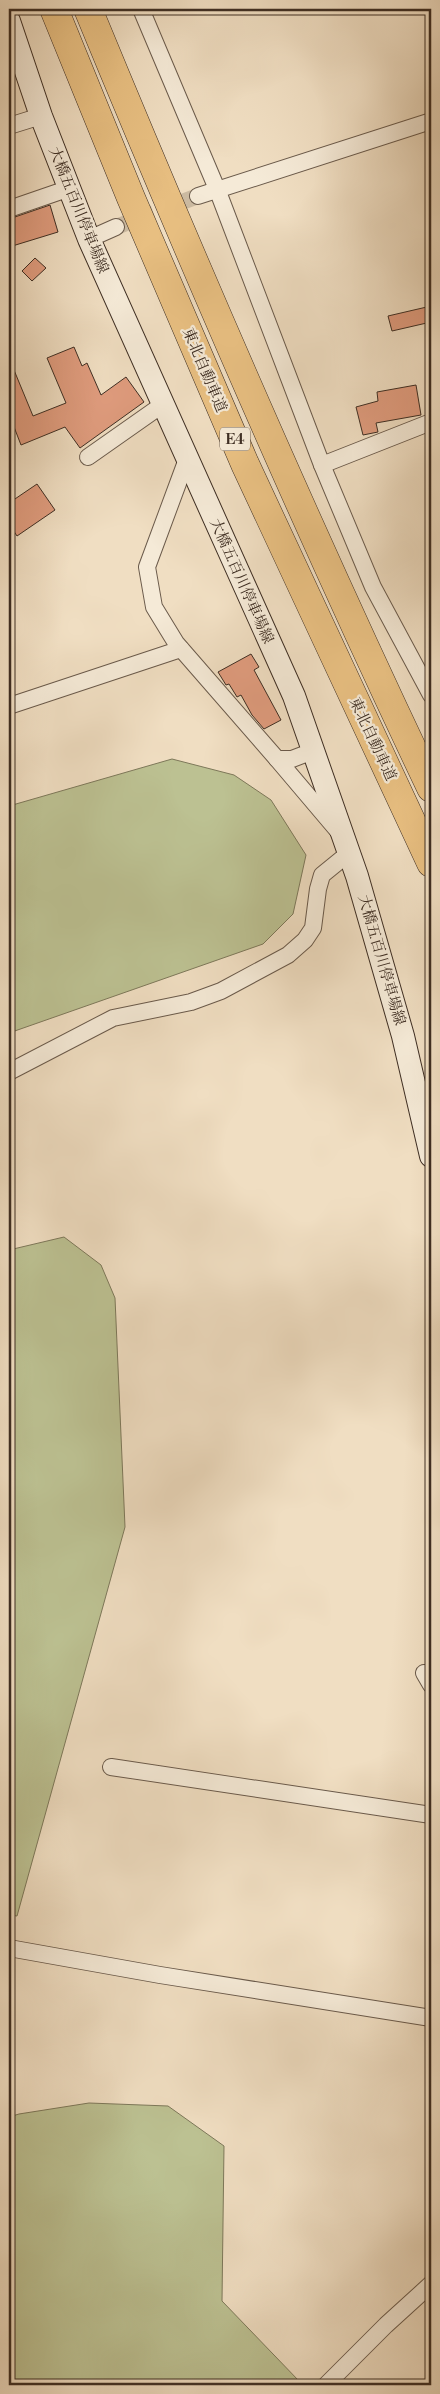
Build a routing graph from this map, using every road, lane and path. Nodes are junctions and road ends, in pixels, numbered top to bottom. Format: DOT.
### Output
graph roads {
  1 [pos="54,9"];
  2 [pos="88,9"];
  3 [pos="141,9"];
  4 [pos="9,21"];
  5 [pos="41,116"];
  6 [pos="431,121"];
  7 [pos="9,126"];
  8 [pos="70,188"];
  9 [pos="217,189"];
  10 [pos="198,196"];
  11 [pos="9,209"];
  12 [pos="116,228"];
  13 [pos="89,239"];
  14 [pos="162,405"];
  15 [pos="431,422"];
  16 [pos="88,457"];
  17 [pos="187,460"];
  18 [pos="322,465"];
  19 [pos="181,649"];
  20 [pos="431,695"];
  21 [pos="9,706"];
  22 [pos="314,751"];
  23 [pos="277,759"];
  24 [pos="431,788"];
  25 [pos="346,845"];
  26 [pos="431,863"];
  27 [pos="9,1072"];
  28 [pos="431,1156"];
  29 [pos="111,1766"];
  30 [pos="431,1815"];
  31 [pos="9,1948"];
  32 [pos="431,2018"];
  33 [pos="431,2284"];
  34 [pos="326,2385"];
  1 -- 26 [label="highway, 東北自動車道 / E4"];
  2 -- 24 [label="highway, 東北自動車道 / E4"];
  3 -- 9 [label="street"];
  4 -- 5 [label="main road, 大橋五百川停車場線"];
  5 -- 7 [label="street"];
  5 -- 8 [label="main road, 大橋五百川停車場線"];
  6 -- 9 [label="street"];
  8 -- 11 [label="street"];
  8 -- 13 [label="main road, 大橋五百川停車場線"];
  9 -- 10 [label="street"];
  9 -- 18 [label="street"];
  12 -- 13 [label="street"];
  13 -- 14 [label="main road, 大橋五百川停車場線"];
  14 -- 16 [label="street"];
  14 -- 17 [label="main road, 大橋五百川停車場線"];
  15 -- 18 [label="street"];
  17 -- 19 [label="street"];
  17 -- 22 [label="main road, 大橋五百川停車場線"];
  18 -- 20 [label="street"];
  19 -- 21 [label="street"];
  19 -- 23 [label="street"];
  22 -- 23 [label="street"];
  22 -- 25 [label="main road, 大橋五百川停車場線"];
  23 -- 25 [label="street"];
  25 -- 27 [label="street"];
  25 -- 28 [label="main road, 大橋五百川停車場線"];
  29 -- 30 [label="street"];
  31 -- 32 [label="street"];
  33 -- 34 [label="street"];
}
